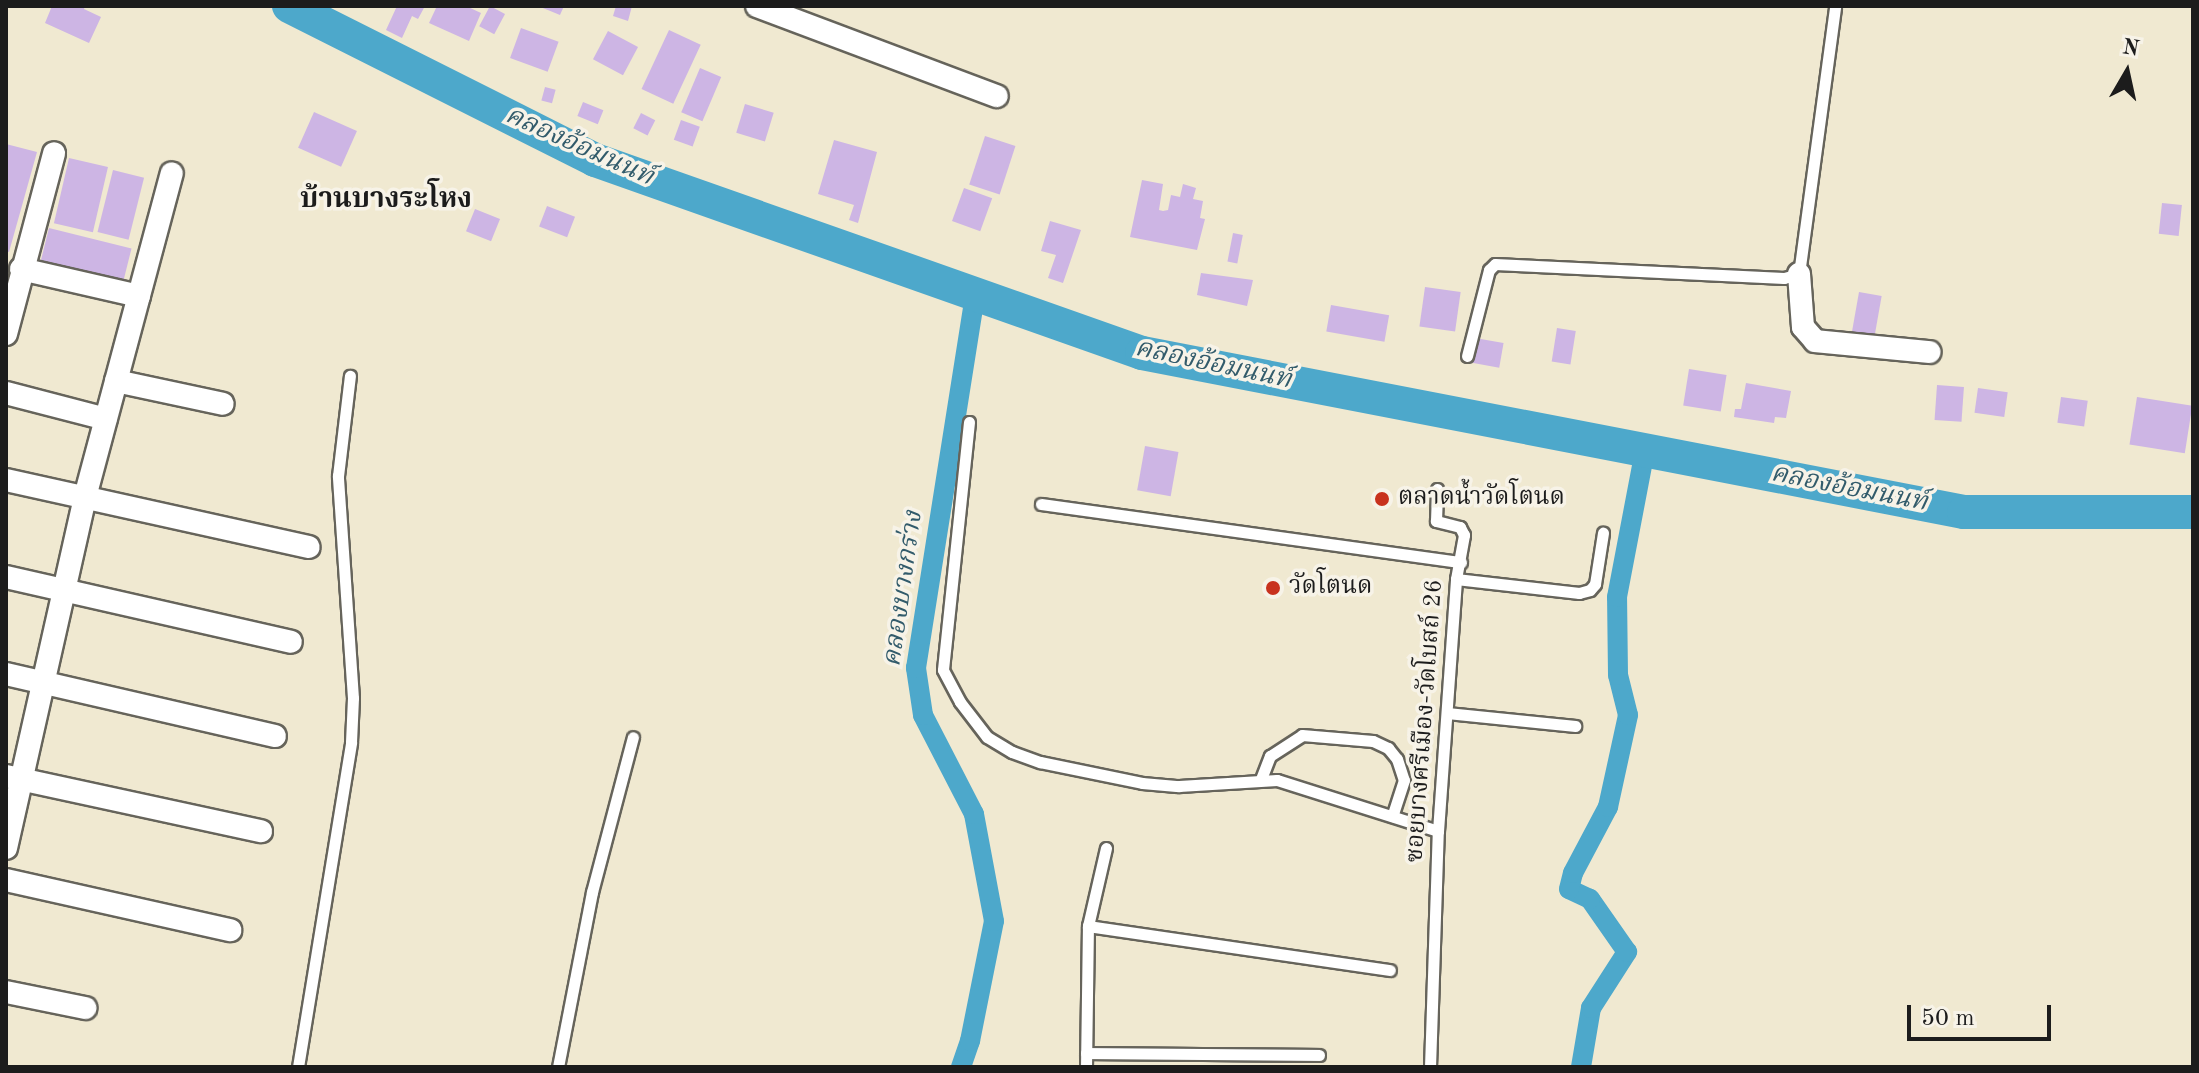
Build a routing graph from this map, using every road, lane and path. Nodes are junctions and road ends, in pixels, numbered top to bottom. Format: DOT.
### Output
graph roads {
  1 [pos="757,6"];
  2 [pos="1835,6"];
  3 [pos="997,96"];
  4 [pos="54,153"];
  5 [pos="172,173"];
  6 [pos="17,264"];
  7 [pos="1799,274"];
  8 [pos="139,296"];
  9 [pos="6,334"];
  10 [pos="1929,352"];
  11 [pos="1467,356"];
  12 [pos="350,376"];
  13 [pos="116,381"];
  14 [pos="6,393"];
  15 [pos="223,404"];
  16 [pos="106,419"];
  17 [pos="969,422"];
  18 [pos="6,480"];
  19 [pos="1437,489"];
  20 [pos="85,497"];
  21 [pos="1041,504"];
  22 [pos="1603,533"];
  23 [pos="309,547"];
  24 [pos="1461,562"];
  25 [pos="6,577"];
  26 [pos="1456,579"];
  27 [pos="64,591"];
  28 [pos="291,642"];
  29 [pos="6,674"];
  30 [pos="44,683"];
  31 [pos="1447,713"];
  32 [pos="1575,726"];
  33 [pos="275,736"];
  34 [pos="633,737"];
  35 [pos="14,778"];
  36 [pos="1261,779"];
  37 [pos="1392,816"];
  38 [pos="261,831"];
  39 [pos="1438,831"];
  40 [pos="6,848"];
  41 [pos="1106,848"];
  42 [pos="6,880"];
  43 [pos="1088,926"];
  44 [pos="230,930"];
  45 [pos="1390,970"];
  46 [pos="6,992"];
  47 [pos="85,1008"];
  48 [pos="1086,1053"];
  49 [pos="1319,1055"];
  50 [pos="298,1067"];
  51 [pos="558,1067"];
  52 [pos="1086,1067"];
  53 [pos="1430,1067"];
  1 -- 3 [label="street"];
  2 -- 7 [label="lane"];
  4 -- 6 [label="street"];
  5 -- 8 [label="street"];
  6 -- 8 [label="street"];
  6 -- 9 [label="street"];
  7 -- 10 [label="street"];
  7 -- 11 [label="lane"];
  8 -- 13 [label="street"];
  12 -- 50 [label="lane"];
  13 -- 15 [label="street"];
  13 -- 16 [label="street"];
  14 -- 16 [label="street"];
  16 -- 20 [label="street"];
  17 -- 36 [label="lane"];
  18 -- 20 [label="street"];
  19 -- 24 [label="lane"];
  20 -- 23 [label="street"];
  20 -- 27 [label="street"];
  21 -- 24 [label="lane, ซอยบางศรีเมือง-วัดโบสถ์ 26"];
  22 -- 26 [label="lane"];
  24 -- 26 [label="lane, ซอยบางศรีเมือง-วัดโบสถ์ 26"];
  25 -- 27 [label="street"];
  26 -- 31 [label="lane, ซอยบางศรีเมือง-วัดโบสถ์ 26"];
  27 -- 28 [label="street"];
  27 -- 30 [label="street"];
  29 -- 30 [label="street"];
  30 -- 33 [label="street"];
  30 -- 35 [label="street"];
  31 -- 32 [label="lane"];
  31 -- 39 [label="lane, ซอยบางศรีเมือง-วัดโบสถ์ 26"];
  34 -- 51 [label="lane"];
  35 -- 38 [label="street"];
  35 -- 40 [label="street"];
  36 -- 37 [label="lane"];
  36 -- 37 [label="lane"];
  37 -- 39 [label="lane"];
  39 -- 53 [label="lane, ซอยบางศรีเมือง-วัดโบสถ์ 26"];
  41 -- 43 [label="lane"];
  42 -- 44 [label="street"];
  43 -- 45 [label="lane"];
  43 -- 48 [label="lane"];
  46 -- 47 [label="street"];
  48 -- 49 [label="lane"];
  48 -- 52 [label="lane"];
}
